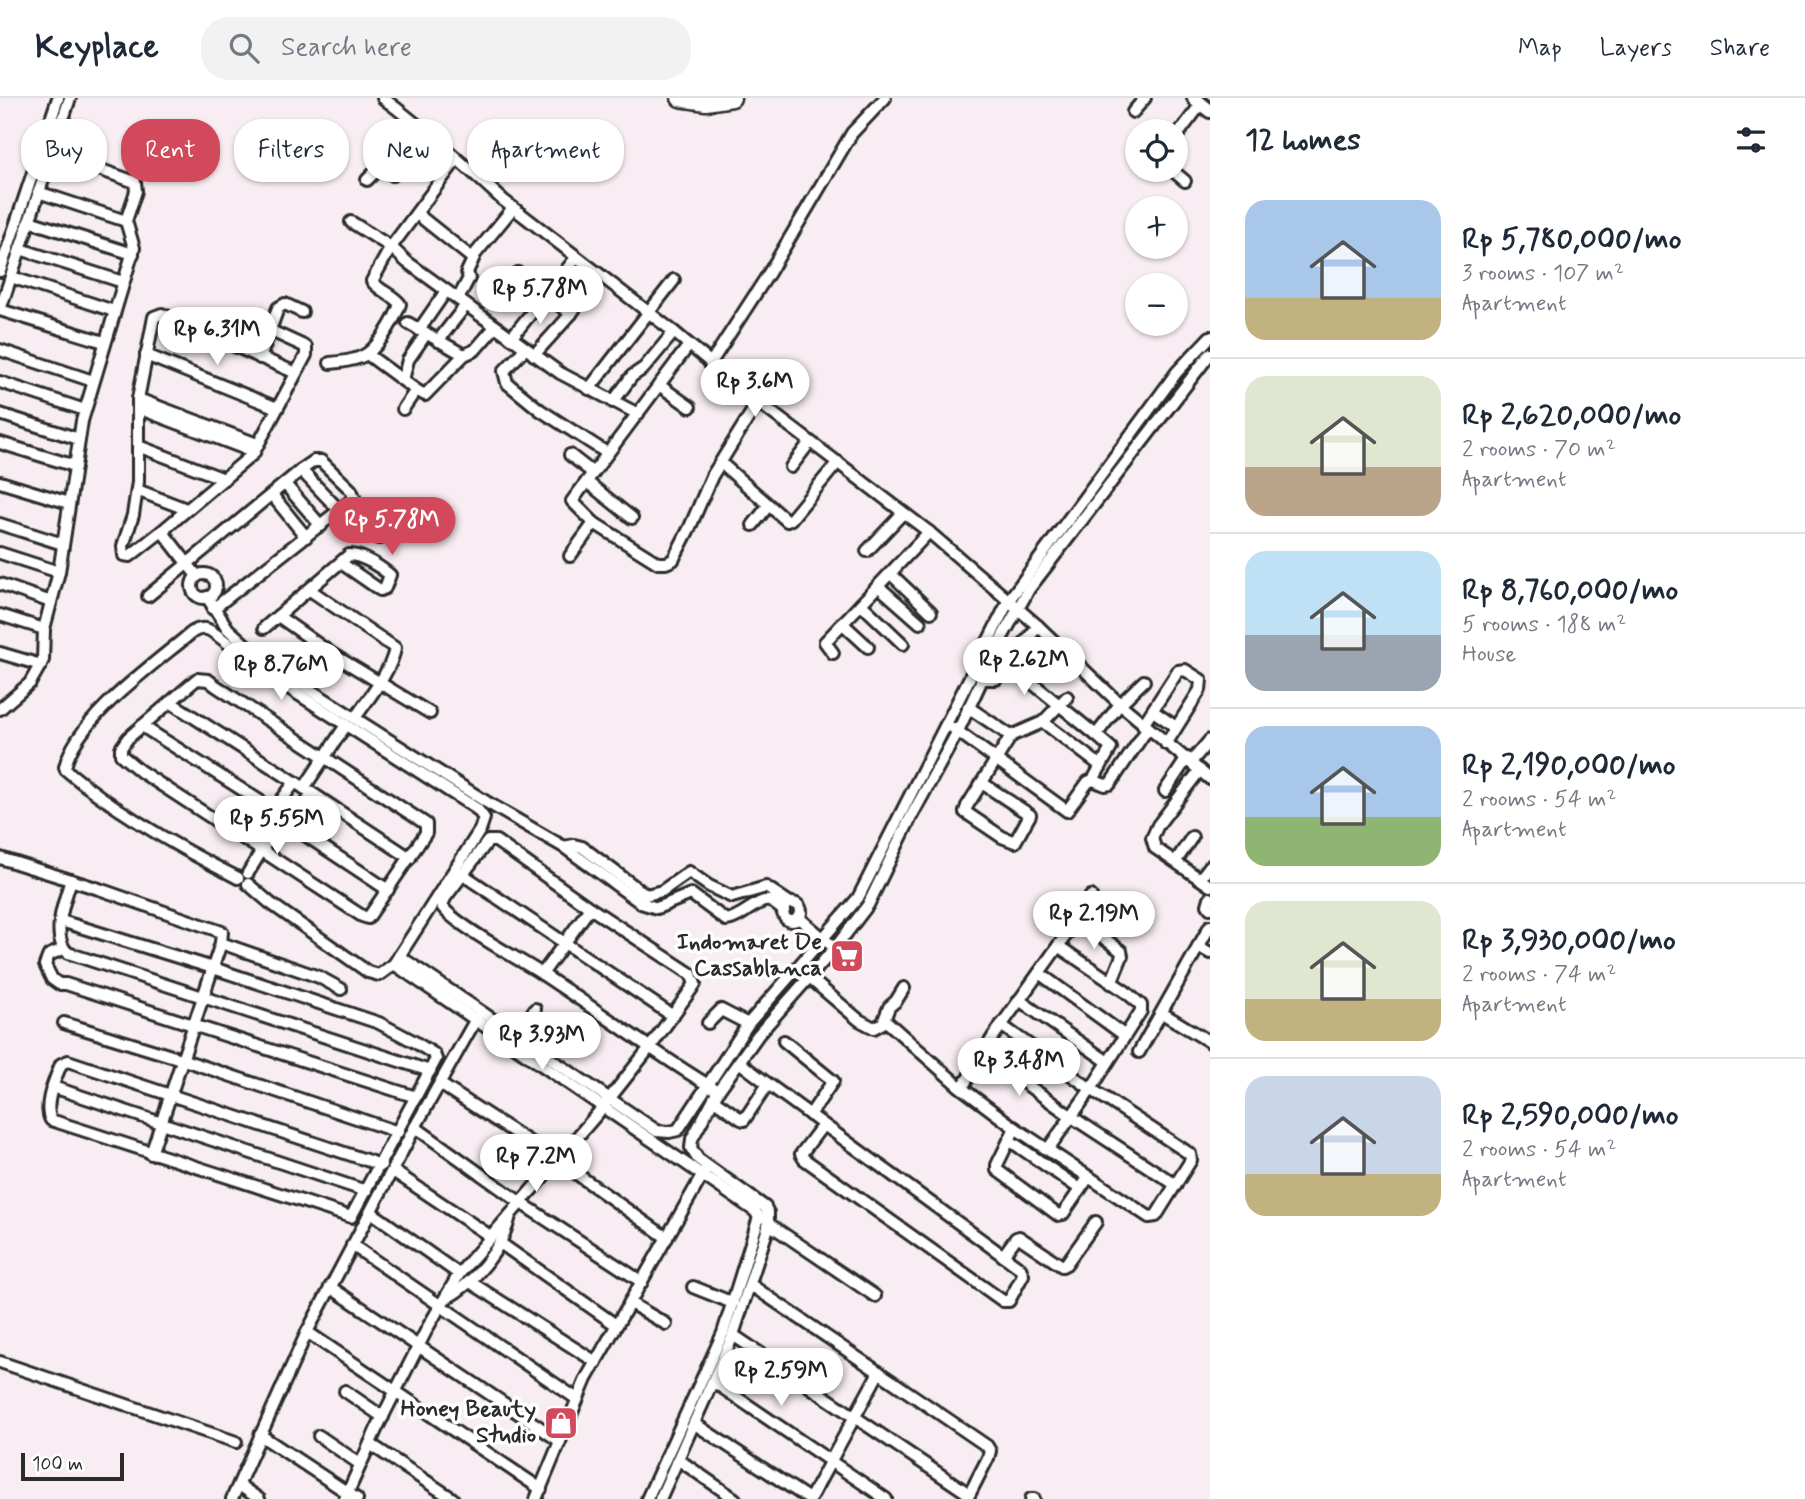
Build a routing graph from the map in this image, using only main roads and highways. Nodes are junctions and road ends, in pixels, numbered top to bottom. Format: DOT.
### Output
graph roads {
  1 [pos="680,98"];
  2 [pos="732,98"];
  1 -- 2 [label="highway"];
}
